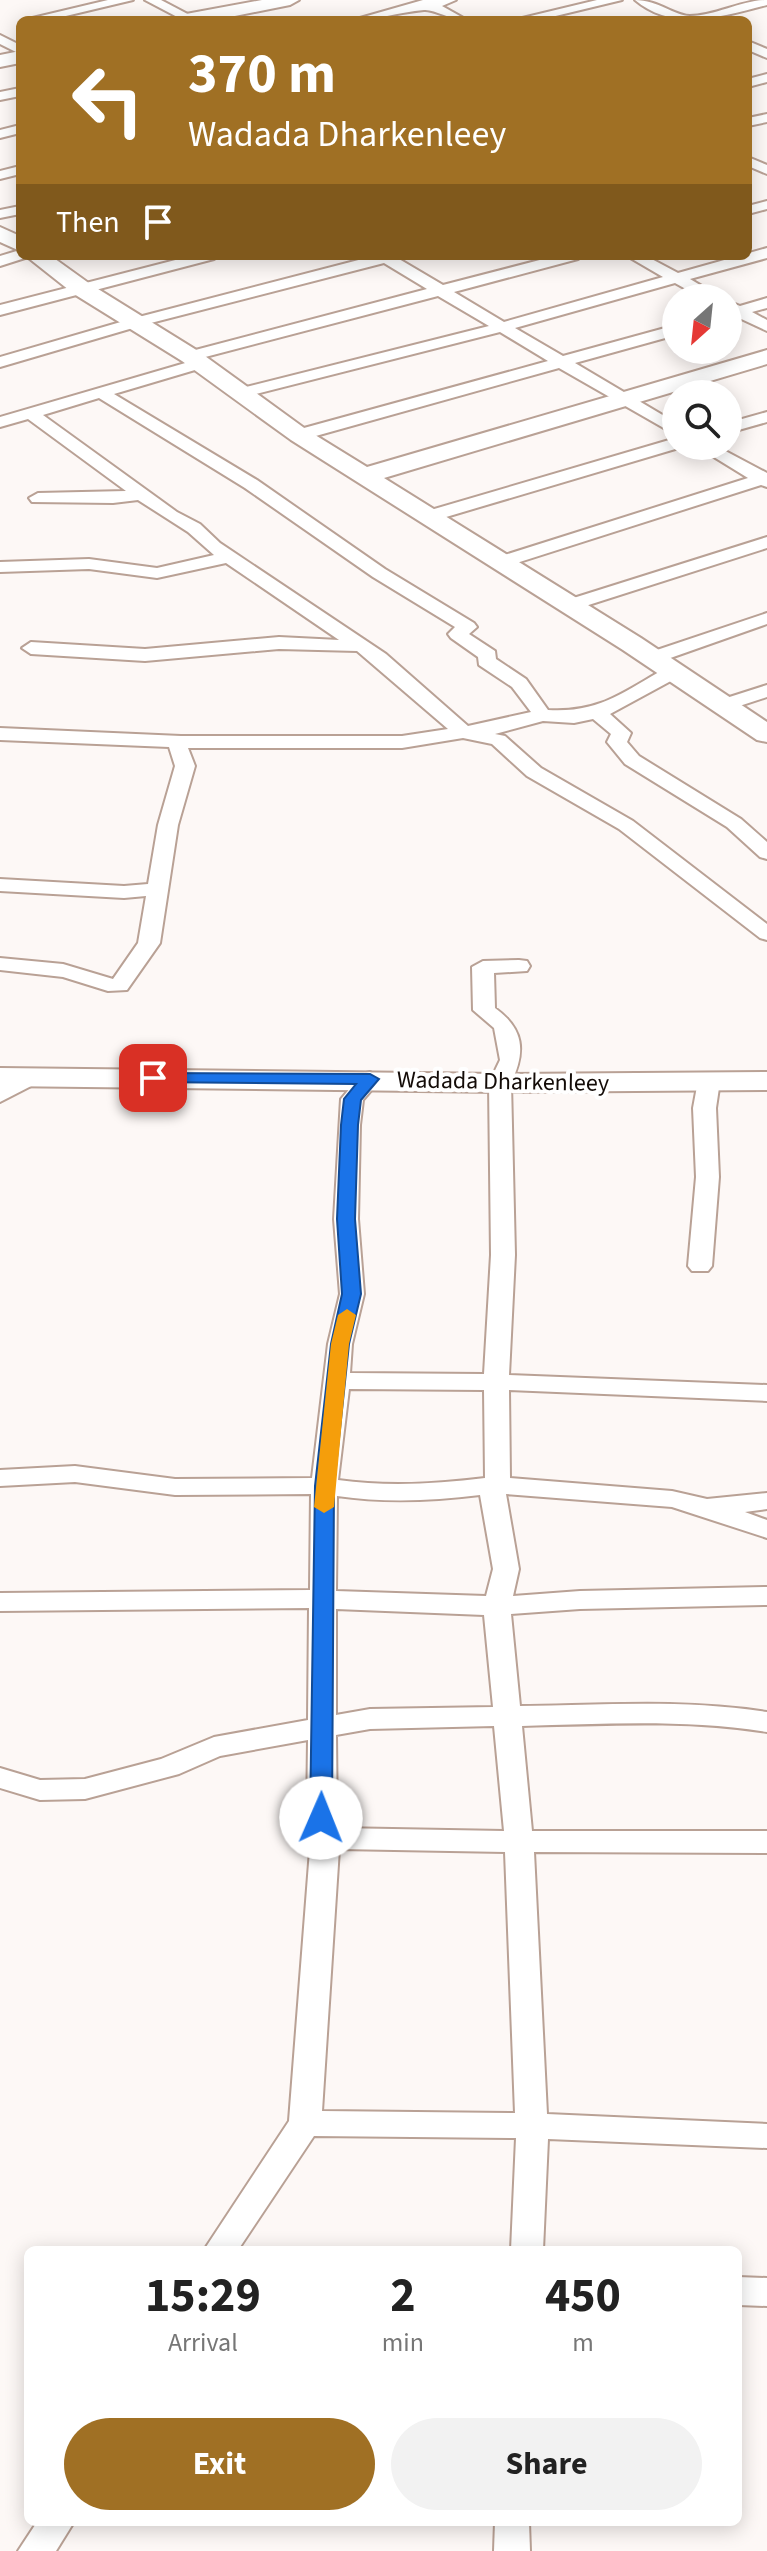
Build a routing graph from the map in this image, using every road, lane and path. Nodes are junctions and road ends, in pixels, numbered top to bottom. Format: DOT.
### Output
graph roads {
  1 [pos="127,0"];
  2 [pos="151,0"];
  3 [pos="290,0"];
  4 [pos="450,0"];
  5 [pos="616,0"];
  6 [pos="641,0"];
  7 [pos="767,1"];
  8 [pos="425,2"];
  9 [pos="49,16"];
  10 [pos="182,16"];
  11 [pos="210,16"];
  12 [pos="374,16"];
  13 [pos="453,16"];
  14 [pos="539,16"];
  15 [pos="679,16"];
  16 [pos="705,16"];
  17 [pos="42,260"];
  18 [pos="194,260"];
  19 [pos="376,260"];
  20 [pos="393,260"];
  21 [pos="558,260"];
  22 [pos="643,260"];
  23 [pos="742,260"];
  24 [pos="677,278"];
  25 [pos="688,284"];
  26 [pos="82,289"];
  27 [pos="442,292"];
  28 [pos="767,303"];
  29 [pos="742,309"];
  30 [pos="0,310"];
  31 [pos="742,315"];
  32 [pos="137,322"];
  33 [pos="767,326"];
  34 [pos="502,327"];
  35 [pos="662,334"];
  36 [pos="767,357"];
  37 [pos="194,360"];
  38 [pos="0,362"];
  39 [pos="565,363"];
  40 [pos="100,392"];
  41 [pos="240,393"];
  42 [pos="626,401"];
  43 [pos="32,414"];
  44 [pos="767,417"];
  45 [pos="0,422"];
  46 [pos="662,422"];
  47 [pos="742,424"];
  48 [pos="299,435"];
  49 [pos="662,447"];
  50 [pos="730,460"];
  51 [pos="364,476"];
  52 [pos="766,480"];
  53 [pos="145,494"];
  54 [pos="38,498"];
  55 [pos="430,516"];
  56 [pos="767,542"];
  57 [pos="229,557"];
  58 [pos="501,562"];
  59 [pos="0,567"];
  60 [pos="570,605"];
  61 [pos="767,618"];
  62 [pos="362,646"];
  63 [pos="31,648"];
  64 [pos="663,665"];
  65 [pos="767,691"];
  66 [pos="724,705"];
  67 [pos="597,713"];
  68 [pos="542,715"];
  69 [pos="464,733"];
  70 [pos="0,734"];
  71 [pos="767,734"];
  72 [pos="181,742"];
  73 [pos="767,853"];
  74 [pos="0,885"];
  75 [pos="156,889"];
  76 [pos="767,934"];
  77 [pos="0,964"];
  78 [pos="519,966"];
  79 [pos="14,1078"];
  80 [pos="370,1079"];
  81 [pos="709,1081"];
  82 [pos="767,1081"];
  83 [pos="500,1083"];
  84 [pos="0,1095"];
  85 [pos="700,1266"];
  86 [pos="337,1381"];
  87 [pos="496,1382"];
  88 [pos="767,1393"];
  89 [pos="0,1478"];
  90 [pos="496,1485"];
  91 [pos="324,1486"];
  92 [pos="767,1501"];
  93 [pos="706,1507"];
  94 [pos="767,1529"];
  95 [pos="767,1596"];
  96 [pos="323,1599"];
  97 [pos="0,1602"];
  98 [pos="497,1606"];
  99 [pos="508,1717"];
  100 [pos="767,1722"];
  101 [pos="323,1728"];
  102 [pos="0,1778"];
  103 [pos="325,1837"];
  104 [pos="519,1842"];
  105 [pos="767,1842"];
  106 [pos="305,2123"];
  107 [pos="532,2126"];
  108 [pos="767,2136"];
  109 [pos="223,2246"];
  110 [pos="527,2246"];
  111 [pos="742,2291"];
  112 [pos="767,2292"];
  113 [pos="54,2526"];
  114 [pos="512,2526"];
  115 [pos="36,2551"];
  116 [pos="512,2551"];
  1 -- 9 [label="street"];
  2 -- 10 [label="street"];
  3 -- 11 [label="street"];
  4 -- 8 [label="street"];
  5 -- 14 [label="street"];
  6 -- 15 [label="street"];
  7 -- 16 [label="street"];
  8 -- 12 [label="street"];
  8 -- 13 [label="street"];
  17 -- 26 [label="street"];
  18 -- 26 [label="street"];
  19 -- 32 [label="street"];
  20 -- 27 [label="street"];
  21 -- 27 [label="street"];
  22 -- 24 [label="street"];
  23 -- 24 [label="street"];
  24 -- 25 [label="street"];
  24 -- 34 [label="street"];
  26 -- 30 [label="street"];
  26 -- 32 [label="street"];
  27 -- 34 [label="street"];
  27 -- 37 [label="street"];
  28 -- 29 [label="street"];
  31 -- 33 [label="street"];
  32 -- 37 [label="street"];
  32 -- 38 [label="street"];
  34 -- 39 [label="street"];
  34 -- 41 [label="street"];
  35 -- 39 [label="street"];
  36 -- 42 [label="street"];
  37 -- 40 [label="street"];
  37 -- 41 [label="street"];
  39 -- 42 [label="street"];
  39 -- 48 [label="street"];
  40 -- 43 [label="street"];
  40 -- 68 [label="street"];
  41 -- 48 [label="street"];
  42 -- 46 [label="street"];
  42 -- 51 [label="street"];
  43 -- 45 [label="street"];
  43 -- 53 [label="street"];
  44 -- 47 [label="street"];
  48 -- 51 [label="street"];
  49 -- 55 [label="street"];
  50 -- 52 [label="street"];
  51 -- 55 [label="street"];
  52 -- 58 [label="street"];
  53 -- 54 [label="street"];
  53 -- 57 [label="street"];
  55 -- 58 [label="street"];
  56 -- 60 [label="street"];
  57 -- 59 [label="street"];
  57 -- 62 [label="street"];
  58 -- 60 [label="street"];
  60 -- 64 [label="street"];
  61 -- 64 [label="street"];
  62 -- 63 [label="street"];
  62 -- 69 [label="street"];
  64 -- 66 [label="street"];
  64 -- 67 [label="street"];
  65 -- 66 [label="street"];
  66 -- 71 [label="street"];
  67 -- 68 [label="street"];
  67 -- 73 [label="street"];
  68 -- 69 [label="street"];
  69 -- 72 [label="street"];
  69 -- 76 [label="street"];
  70 -- 72 [label="street"];
  72 -- 75 [label="street"];
  74 -- 75 [label="street"];
  75 -- 77 [label="street"];
  78 -- 83 [label="street"];
  79 -- 80 [label="street, Wadada Dharkenleey"];
  79 -- 84 [label="street"];
  80 -- 83 [label="street, Wadada Dharkenleey"];
  80 -- 86 [label="street"];
  81 -- 82 [label="street, Wadada Dharkenleey"];
  81 -- 83 [label="street, Wadada Dharkenleey"];
  81 -- 85 [label="street"];
  83 -- 87 [label="street"];
  86 -- 87 [label="street"];
  86 -- 91 [label="street"];
  87 -- 88 [label="street"];
  87 -- 90 [label="street"];
  89 -- 91 [label="street"];
  90 -- 91 [label="street"];
  90 -- 93 [label="street"];
  90 -- 98 [label="street"];
  91 -- 96 [label="street"];
  92 -- 93 [label="street"];
  93 -- 94 [label="street"];
  95 -- 98 [label="street"];
  96 -- 97 [label="street"];
  96 -- 98 [label="street"];
  96 -- 101 [label="street"];
  98 -- 99 [label="street"];
  99 -- 100 [label="street"];
  99 -- 101 [label="street"];
  99 -- 104 [label="street"];
  101 -- 102 [label="street"];
  101 -- 103 [label="street"];
  103 -- 104 [label="street"];
  103 -- 106 [label="street"];
  104 -- 105 [label="street"];
  104 -- 107 [label="street"];
  106 -- 107 [label="street"];
  106 -- 109 [label="street"];
  107 -- 108 [label="street"];
  107 -- 110 [label="street"];
  111 -- 112 [label="street"];
  113 -- 115 [label="street"];
  114 -- 116 [label="street"];
}
